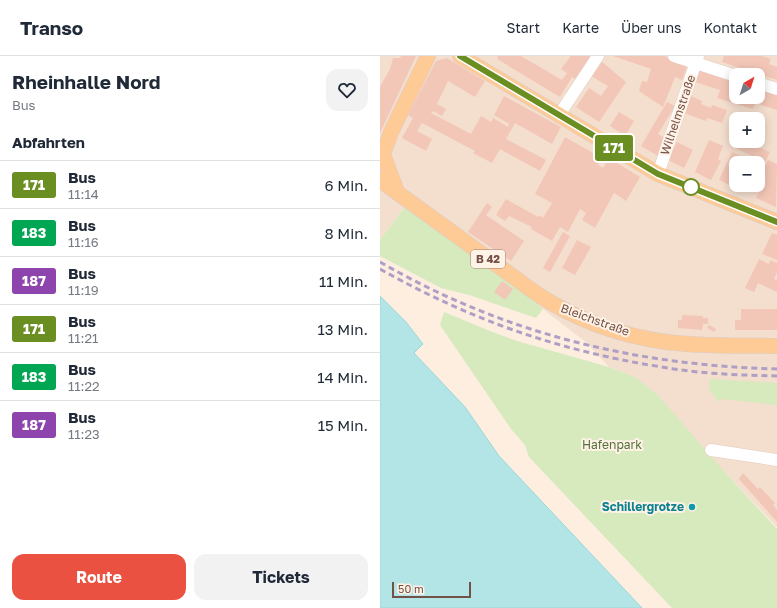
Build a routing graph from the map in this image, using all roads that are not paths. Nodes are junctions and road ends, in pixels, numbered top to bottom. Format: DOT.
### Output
graph roads {
  1 [pos="428,56"];
  2 [pos="460,56"];
  3 [pos="598,56"];
  4 [pos="674,56"];
  5 [pos="696,59"];
  6 [pos="729,73"];
  7 [pos="765,85"];
  8 [pos="777,89"];
  9 [pos="559,115"];
  10 [pos="382,155"];
  11 [pos="658,174"];
  12 [pos="380,180"];
  13 [pos="397,192"];
  14 [pos="777,222"];
  15 [pos="777,346"];
  16 [pos="711,450"];
  17 [pos="777,460"];
  1 -- 10 [label="main road"];
  2 -- 9 [label="main road"];
  3 -- 9 [label="street"];
  4 -- 5 [label="street"];
  5 -- 6 [label="street"];
  5 -- 11 [label="street, Wilhelmstraße"];
  7 -- 8 [label="street"];
  9 -- 11 [label="main road"];
  10 -- 13 [label="main road"];
  11 -- 14 [label="main road"];
  12 -- 13 [label="main road, Bleichstraße / B 42"];
  13 -- 15 [label="main road, Bleichstraße / B 42"];
  16 -- 17 [label="street"];
}
